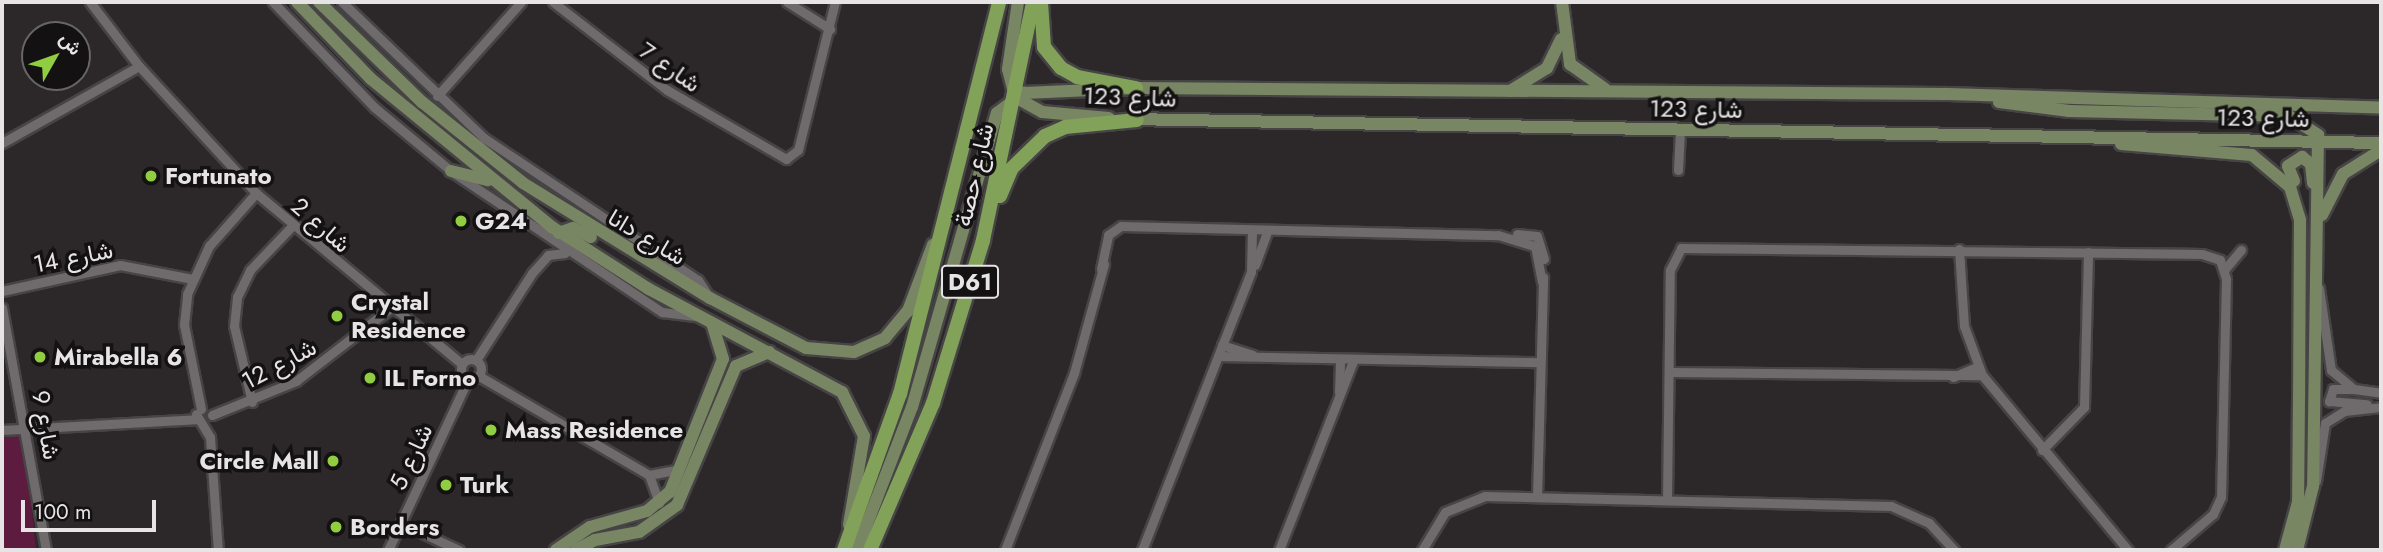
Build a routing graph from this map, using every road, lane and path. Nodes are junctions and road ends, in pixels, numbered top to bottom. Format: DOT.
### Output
graph roads {
  1 [pos="90,2"];
  2 [pos="274,2"];
  3 [pos="297,2"];
  4 [pos="319,2"];
  5 [pos="342,2"];
  6 [pos="521,2"];
  7 [pos="553,2"];
  8 [pos="787,2"];
  9 [pos="835,2"];
  10 [pos="999,2"];
  11 [pos="1018,2"];
  12 [pos="1033,2"];
  13 [pos="1041,2"];
  14 [pos="1562,2"];
  15 [pos="830,29"];
  16 [pos="1562,36"];
  17 [pos="139,66"];
  18 [pos="1136,88"];
  19 [pos="1619,91"];
  20 [pos="1946,94"];
  21 [pos="1497,95"];
  22 [pos="437,96"];
  23 [pos="1015,97"];
  24 [pos="2381,108"];
  25 [pos="1137,120"];
  26 [pos="1680,130"];
  27 [pos="2031,135"];
  28 [pos="2320,140"];
  29 [pos="2,143"];
  30 [pos="2381,143"];
  31 [pos="2381,150"];
  32 [pos="1678,170"];
  33 [pos="451,171"];
  34 [pos="492,182"];
  35 [pos="256,193"];
  36 [pos="2318,220"];
  37 [pos="944,223"];
  38 [pos="292,226"];
  39 [pos="1252,230"];
  40 [pos="1268,230"];
  41 [pos="559,233"];
  42 [pos="983,240"];
  43 [pos="549,243"];
  44 [pos="1959,249"];
  45 [pos="2241,250"];
  46 [pos="2301,250"];
  47 [pos="2088,252"];
  48 [pos="566,254"];
  49 [pos="645,260"];
  50 [pos="2225,269"];
  51 [pos="1251,272"];
  52 [pos="532,273"];
  53 [pos="193,279"];
  54 [pos="2317,284"];
  55 [pos="2,291"];
  56 [pos="710,298"];
  57 [pos="2,308"];
  58 [pos="390,309"];
  59 [pos="696,316"];
  60 [pos="712,324"];
  61 [pos="1222,345"];
  62 [pos="769,352"];
  63 [pos="1218,356"];
  64 [pos="1264,358"];
  65 [pos="1339,359"];
  66 [pos="1354,359"];
  67 [pos="476,360"];
  68 [pos="1540,362"];
  69 [pos="462,364"];
  70 [pos="1979,371"];
  71 [pos="1672,372"];
  72 [pos="479,376"];
  73 [pos="468,379"];
  74 [pos="2354,389"];
  75 [pos="2381,393"];
  76 [pos="252,401"];
  77 [pos="1337,404"];
  78 [pos="2381,407"];
  79 [pos="201,409"];
  80 [pos="212,415"];
  81 [pos="196,419"];
  82 [pos="206,424"];
  83 [pos="2,430"];
  84 [pos="29,431"];
  85 [pos="702,431"];
  86 [pos="2042,450"];
  87 [pos="683,465"];
  88 [pos="649,475"];
  89 [pos="2313,486"];
  90 [pos="1537,498"];
  91 [pos="1667,500"];
  92 [pos="659,503"];
  93 [pos="401,523"];
  94 [pos="850,547"];
  95 [pos="46,550"];
  96 [pos="218,550"];
  97 [pos="388,550"];
  98 [pos="459,550"];
  99 [pos="556,550"];
  100 [pos="576,550"];
  101 [pos="870,550"];
  102 [pos="1005,550"];
  103 [pos="1142,550"];
  104 [pos="1279,550"];
  105 [pos="1422,550"];
  106 [pos="1954,550"];
  107 [pos="2128,550"];
  108 [pos="2171,550"];
  109 [pos="2285,550"];
  110 [pos="2297,550"];
  1 -- 17 [label="street, شارع 2"];
  2 -- 33 [label="street"];
  3 -- 34 [label="street, شارع دانا"];
  4 -- 49 [label="street, شارع دانا"];
  5 -- 22 [label="street"];
  6 -- 22 [label="street"];
  7 -- 15 [label="street, شارع 7"];
  8 -- 15 [label="street"];
  9 -- 15 [label="street"];
  10 -- 37 [label="main road, شارع حصة / D61"];
  11 -- 23 [label="street"];
  12 -- 23 [label="main road, شارع حصة / D61"];
  13 -- 18 [label="main road"];
  14 -- 16 [label="street"];
  16 -- 19 [label="street"];
  16 -- 21 [label="street"];
  17 -- 29 [label="street"];
  17 -- 35 [label="street, شارع 2"];
  18 -- 21 [label="street, شارع 123"];
  18 -- 23 [label="street, شارع 123"];
  19 -- 20 [label="street, شارع 123"];
  19 -- 21 [label="street, شارع 123"];
  20 -- 24 [label="street, شارع 123"];
  20 -- 28 [label="street"];
  22 -- 56 [label="street"];
  23 -- 25 [label="street, شارع 123"];
  23 -- 42 [label="main road, شارع حصة / D61"];
  23 -- 94 [label="street"];
  25 -- 26 [label="street, شارع 123"];
  25 -- 42 [label="main road"];
  26 -- 27 [label="street, شارع 123"];
  26 -- 32 [label="street"];
  27 -- 28 [label="street, شارع 123"];
  27 -- 46 [label="street"];
  28 -- 30 [label="street, شارع 123"];
  28 -- 36 [label="street"];
  31 -- 36 [label="street"];
  33 -- 34 [label="street"];
  33 -- 43 [label="street"];
  34 -- 41 [label="street, شارع دانا"];
  35 -- 38 [label="street, شارع 2"];
  35 -- 53 [label="street"];
  36 -- 46 [label="street"];
  36 -- 54 [label="street"];
  37 -- 56 [label="street, شارع دانا"];
  37 -- 94 [label="main road, شارع حصة / D61"];
  38 -- 58 [label="street, شارع 2"];
  38 -- 76 [label="street"];
  39 -- 40 [label="street"];
  39 -- 51 [label="street"];
  39 -- 102 [label="street"];
  40 -- 51 [label="street"];
  40 -- 68 [label="street"];
  41 -- 43 [label="street"];
  41 -- 49 [label="street"];
  41 -- 59 [label="street, شارع دانا"];
  42 -- 101 [label="main road, شارع حصة / D61"];
  43 -- 48 [label="street"];
  43 -- 52 [label="street"];
  44 -- 47 [label="street"];
  44 -- 70 [label="street"];
  44 -- 71 [label="street"];
  45 -- 50 [label="street"];
  46 -- 109 [label="street"];
  47 -- 50 [label="street"];
  47 -- 86 [label="street"];
  48 -- 52 [label="street"];
  48 -- 59 [label="street"];
  49 -- 56 [label="street, شارع دانا"];
  50 -- 108 [label="street"];
  51 -- 61 [label="street"];
  52 -- 67 [label="street"];
  53 -- 55 [label="street, شارع 14"];
  53 -- 79 [label="street"];
  54 -- 74 [label="street"];
  54 -- 89 [label="street"];
  57 -- 84 [label="street, شارع 9"];
  58 -- 69 [label="street, شارع 2"];
  58 -- 76 [label="street, شارع 12"];
  59 -- 60 [label="street, شارع دانا"];
  60 -- 62 [label="street, شارع دانا"];
  60 -- 85 [label="street"];
  61 -- 63 [label="street"];
  61 -- 64 [label="street"];
  62 -- 85 [label="street"];
  62 -- 94 [label="street, شارع دانا"];
  63 -- 64 [label="street"];
  63 -- 103 [label="street"];
  64 -- 65 [label="street"];
  65 -- 66 [label="street"];
  65 -- 77 [label="street"];
  66 -- 68 [label="street"];
  66 -- 77 [label="street"];
  67 -- 69 [label="street"];
  67 -- 72 [label="street"];
  68 -- 90 [label="street"];
  69 -- 73 [label="street"];
  70 -- 71 [label="street"];
  70 -- 86 [label="street"];
  71 -- 91 [label="street"];
  72 -- 73 [label="street"];
  72 -- 88 [label="street"];
  73 -- 93 [label="street, شارع 5"];
  74 -- 75 [label="street"];
  74 -- 78 [label="street"];
  76 -- 80 [label="street, شارع 12"];
  77 -- 104 [label="street"];
  78 -- 89 [label="street"];
  79 -- 80 [label="street"];
  79 -- 81 [label="street"];
  80 -- 82 [label="street"];
  81 -- 82 [label="street"];
  81 -- 84 [label="street"];
  82 -- 96 [label="street"];
  83 -- 84 [label="street"];
  84 -- 95 [label="street, شارع 9"];
  85 -- 87 [label="street"];
  85 -- 100 [label="street"];
  86 -- 107 [label="street"];
  87 -- 88 [label="street"];
  87 -- 92 [label="street"];
  88 -- 92 [label="street"];
  89 -- 110 [label="street"];
  90 -- 91 [label="street"];
  90 -- 105 [label="street"];
  91 -- 106 [label="street"];
  92 -- 99 [label="street"];
  93 -- 97 [label="street, شارع 5"];
  93 -- 98 [label="street"];
}
